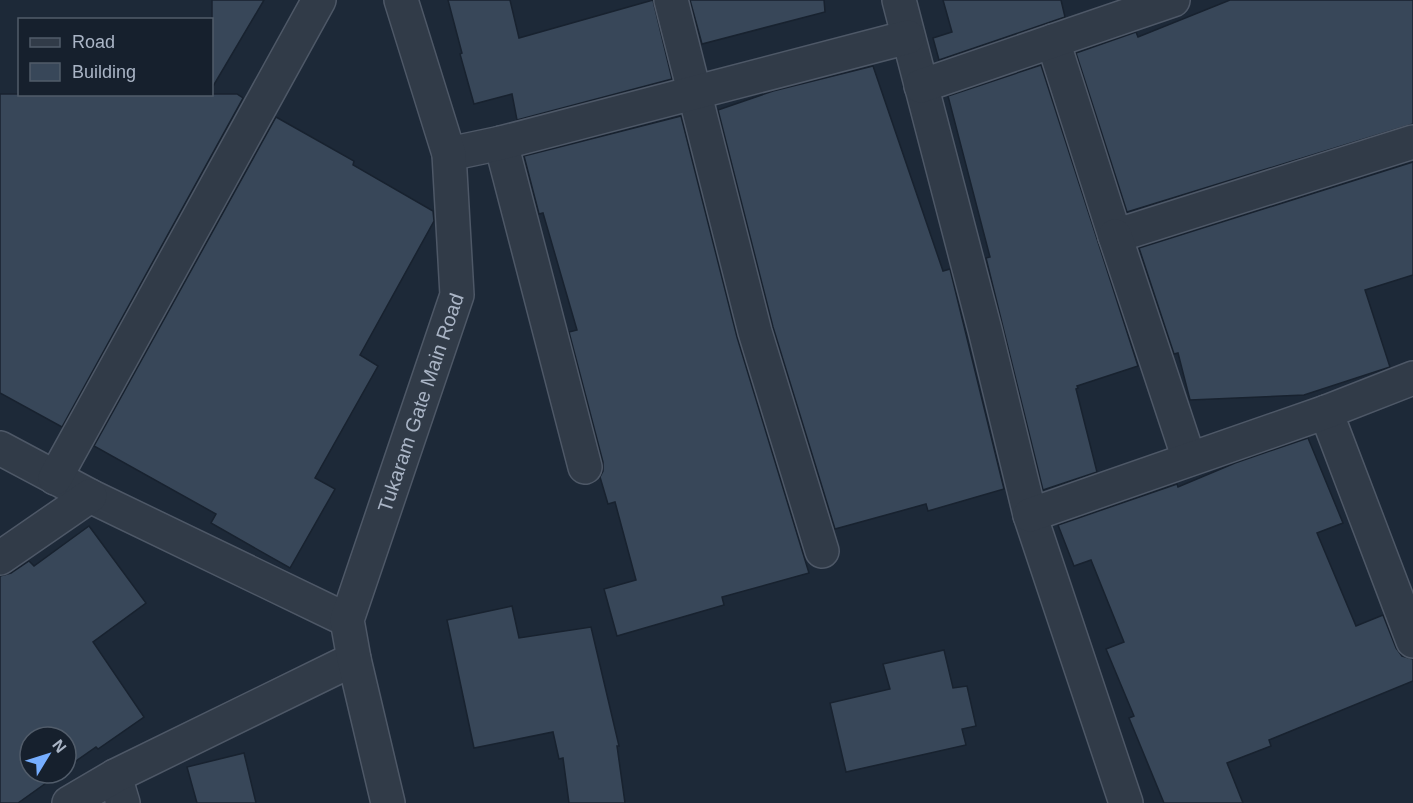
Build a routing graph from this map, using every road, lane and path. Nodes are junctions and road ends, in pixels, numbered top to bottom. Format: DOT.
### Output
graph roads {
  1 [pos="319,0"];
  2 [pos="401,0"];
  3 [pos="670,0"];
  4 [pos="899,0"];
  5 [pos="1173,0"];
  6 [pos="908,37"];
  7 [pos="1053,41"];
  8 [pos="921,86"];
  9 [pos="694,92"];
  10 [pos="1413,142"];
  11 [pos="501,143"];
  12 [pos="449,154"];
  13 [pos="1115,236"];
  14 [pos="1413,378"];
  15 [pos="1326,412"];
  16 [pos="0,448"];
  17 [pos="1189,459"];
  18 [pos="585,467"];
  19 [pos="55,478"];
  20 [pos="90,496"];
  21 [pos="1030,515"];
  22 [pos="822,551"];
  23 [pos="0,558"];
  24 [pos="347,620"];
  25 [pos="1413,641"];
  26 [pos="354,659"];
  27 [pos="119,790"];
  28 [pos="69,803"];
  29 [pos="388,803"];
  30 [pos="1126,803"];
  1 -- 19 [label="street"];
  2 -- 12 [label="street, Tukaram Gate Main Road"];
  3 -- 9 [label="street"];
  4 -- 6 [label="street"];
  5 -- 7 [label="street"];
  6 -- 8 [label="street"];
  6 -- 9 [label="street"];
  7 -- 8 [label="street"];
  7 -- 13 [label="street"];
  8 -- 21 [label="street"];
  9 -- 11 [label="street"];
  9 -- 22 [label="street"];
  10 -- 13 [label="street"];
  11 -- 12 [label="street"];
  11 -- 18 [label="street"];
  12 -- 24 [label="street, Tukaram Gate Main Road"];
  13 -- 17 [label="street"];
  14 -- 15 [label="street"];
  15 -- 17 [label="street"];
  15 -- 25 [label="street"];
  16 -- 19 [label="street"];
  17 -- 21 [label="street"];
  19 -- 20 [label="street"];
  20 -- 23 [label="street"];
  20 -- 24 [label="street"];
  21 -- 30 [label="street"];
  24 -- 26 [label="street, Tukaram Gate Main Road"];
  26 -- 27 [label="street"];
  26 -- 29 [label="street, Tukaram Gate Main Road"];
  27 -- 28 [label="street"];
}
